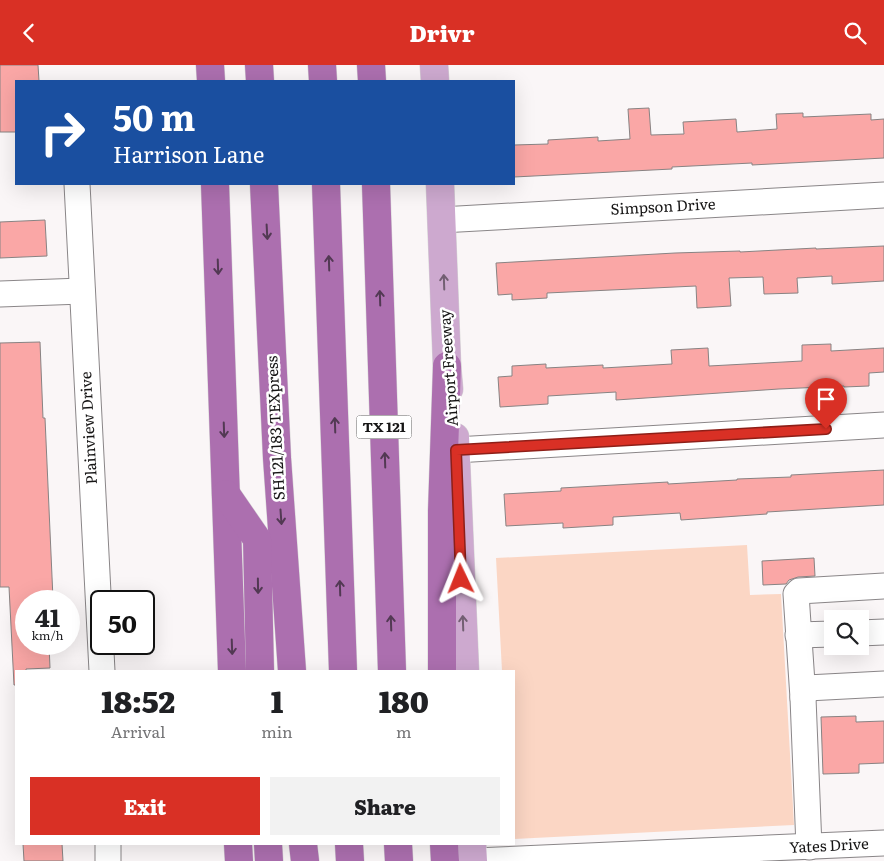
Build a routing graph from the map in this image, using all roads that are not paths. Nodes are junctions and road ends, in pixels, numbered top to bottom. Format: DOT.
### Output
graph roads {
  1 [pos="210,65"];
  2 [pos="322,65"];
  3 [pos="434,65"];
  4 [pos="211,80"];
  5 [pos="323,80"];
  6 [pos="435,80"];
  7 [pos="77,185"];
  8 [pos="215,185"];
  9 [pos="264,185"];
  10 [pos="326,185"];
  11 [pos="376,185"];
  12 [pos="440,185"];
  13 [pos="884,195"];
  14 [pos="441,220"];
  15 [pos="82,291"];
  16 [pos="0,294"];
  17 [pos="447,365"];
  18 [pos="884,425"];
  19 [pos="456,450"];
  20 [pos="226,494"];
  21 [pos="884,585"];
  22 [pos="869,633"];
  23 [pos="884,633"];
  24 [pos="824,634"];
  25 [pos="798,635"];
  26 [pos="102,670"];
  27 [pos="232,670"];
  28 [pos="260,670"];
  29 [pos="292,670"];
  30 [pos="343,670"];
  31 [pos="392,670"];
  32 [pos="442,670"];
  33 [pos="465,670"];
  34 [pos="884,684"];
  35 [pos="803,698"];
  36 [pos="884,843"];
  37 [pos="108,845"];
  38 [pos="238,845"];
  39 [pos="268,845"];
  40 [pos="303,845"];
  41 [pos="349,845"];
  42 [pos="398,845"];
  43 [pos="444,845"];
  44 [pos="472,845"];
  45 [pos="810,847"];
  46 [pos="691,856"];
  47 [pos="552,859"];
  48 [pos="108,861"];
  49 [pos="239,861"];
  50 [pos="269,861"];
  51 [pos="304,861"];
  52 [pos="350,861"];
  53 [pos="399,861"];
  54 [pos="445,861"];
  55 [pos="473,861"];
  1 -- 4 [label="highway"];
  2 -- 5 [label="highway"];
  3 -- 6 [label="main road"];
  7 -- 15 [label="street, Plainview Drive"];
  8 -- 20 [label="highway, one-way"];
  9 -- 29 [label="highway, SH 121/183 TEXpress, one-way"];
  30 -- 10 [label="highway, one-way"];
  31 -- 11 [label="highway, TX 121, one-way"];
  12 -- 14 [label="main road, Airport Freeway"];
  13 -- 14 [label="street, Simpson Drive"];
  17 -- 14 [label="main road, Airport Freeway, one-way"];
  15 -- 16 [label="street"];
  15 -- 26 [label="street, Plainview Drive"];
  17 -- 19 [label="main road, Airport Freeway"];
  17 -- 32 [label="highway"];
  18 -- 19 [label="street"];
  33 -- 19 [label="main road, Airport Freeway, one-way"];
  20 -- 27 [label="highway, one-way"];
  20 -- 28 [label="highway, one-way"];
  21 -- 25 [label="street"];
  22 -- 23 [label="street"];
  24 -- 25 [label="street"];
  25 -- 35 [label="street"];
  34 -- 35 [label="street"];
  35 -- 45 [label="street"];
  36 -- 45 [label="street, Yates Drive"];
  37 -- 48 [label="street"];
  38 -- 49 [label="highway"];
  39 -- 50 [label="highway"];
  40 -- 51 [label="highway"];
  41 -- 52 [label="highway"];
  42 -- 53 [label="highway"];
  43 -- 54 [label="highway"];
  44 -- 55 [label="main road"];
  45 -- 46 [label="street, Yates Drive"];
  46 -- 47 [label="street, Yates Drive"];
  47 -- 55 [label="street, Yates Drive"];
}
